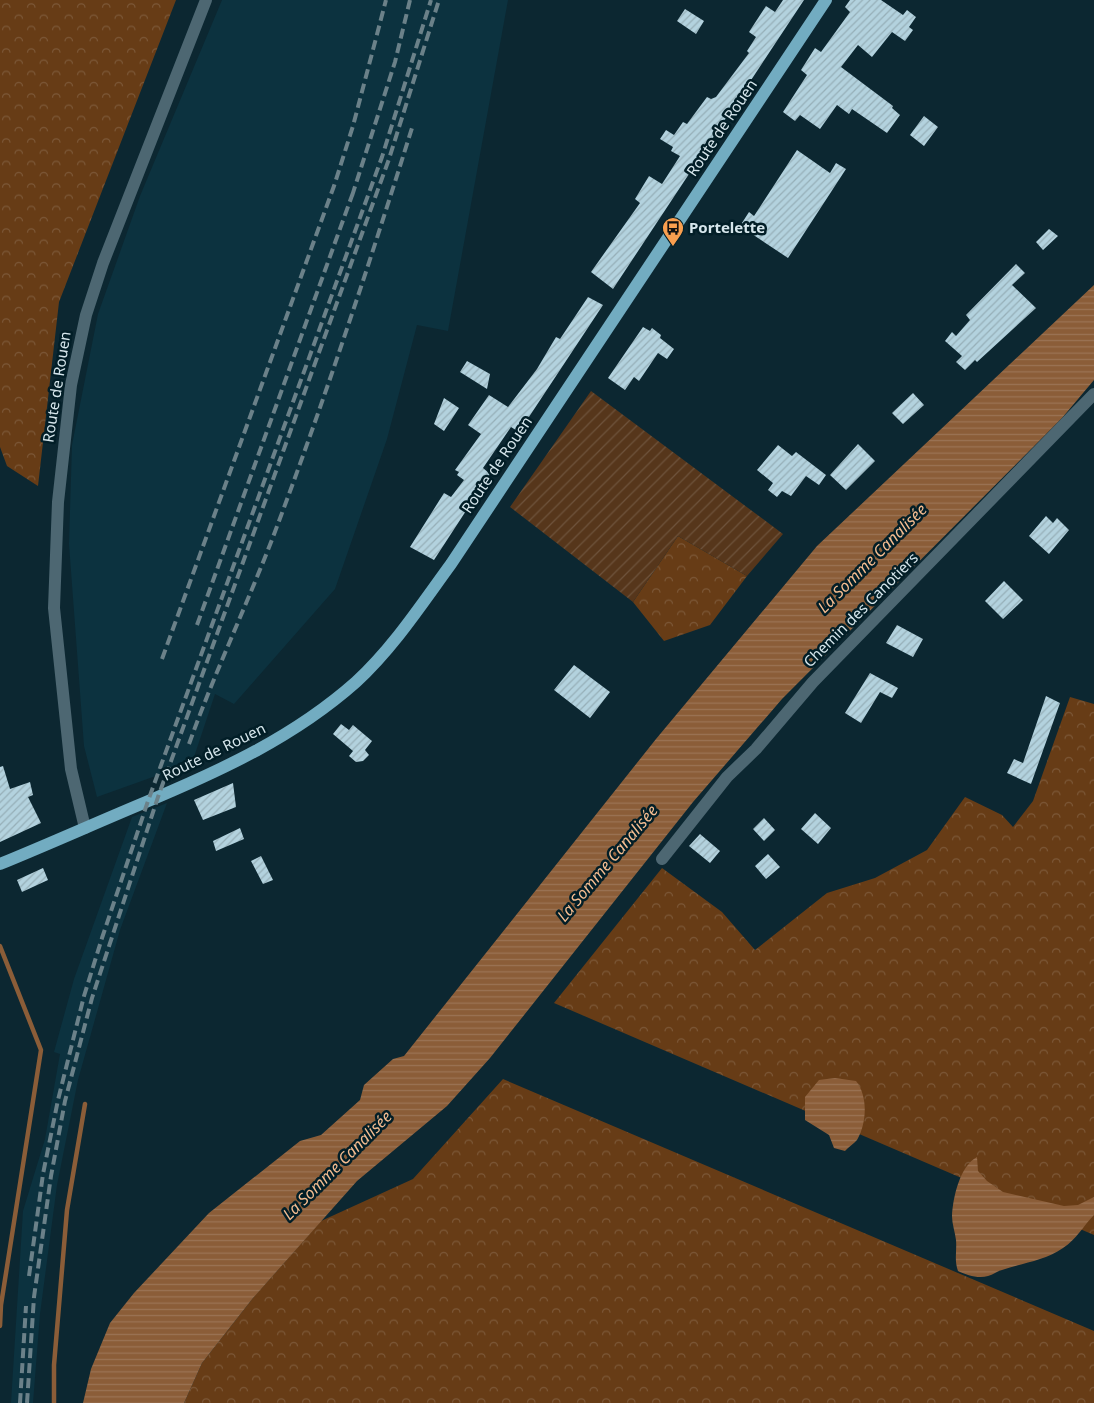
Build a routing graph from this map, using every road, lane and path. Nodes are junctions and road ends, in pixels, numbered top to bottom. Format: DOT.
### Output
graph roads {
  1 [pos="206,0"];
  2 [pos="826,0"];
  3 [pos="1094,394"];
  4 [pos="85,828"];
  5 [pos="662,859"];
  6 [pos="0,864"];
  1 -- 4 [label="street, Route de Rouen"];
  2 -- 4 [label="main road, Route de Rouen"];
  3 -- 5 [label="street, Chemin des Canotiers"];
  4 -- 6 [label="main road, Route de Rouen"];
}
